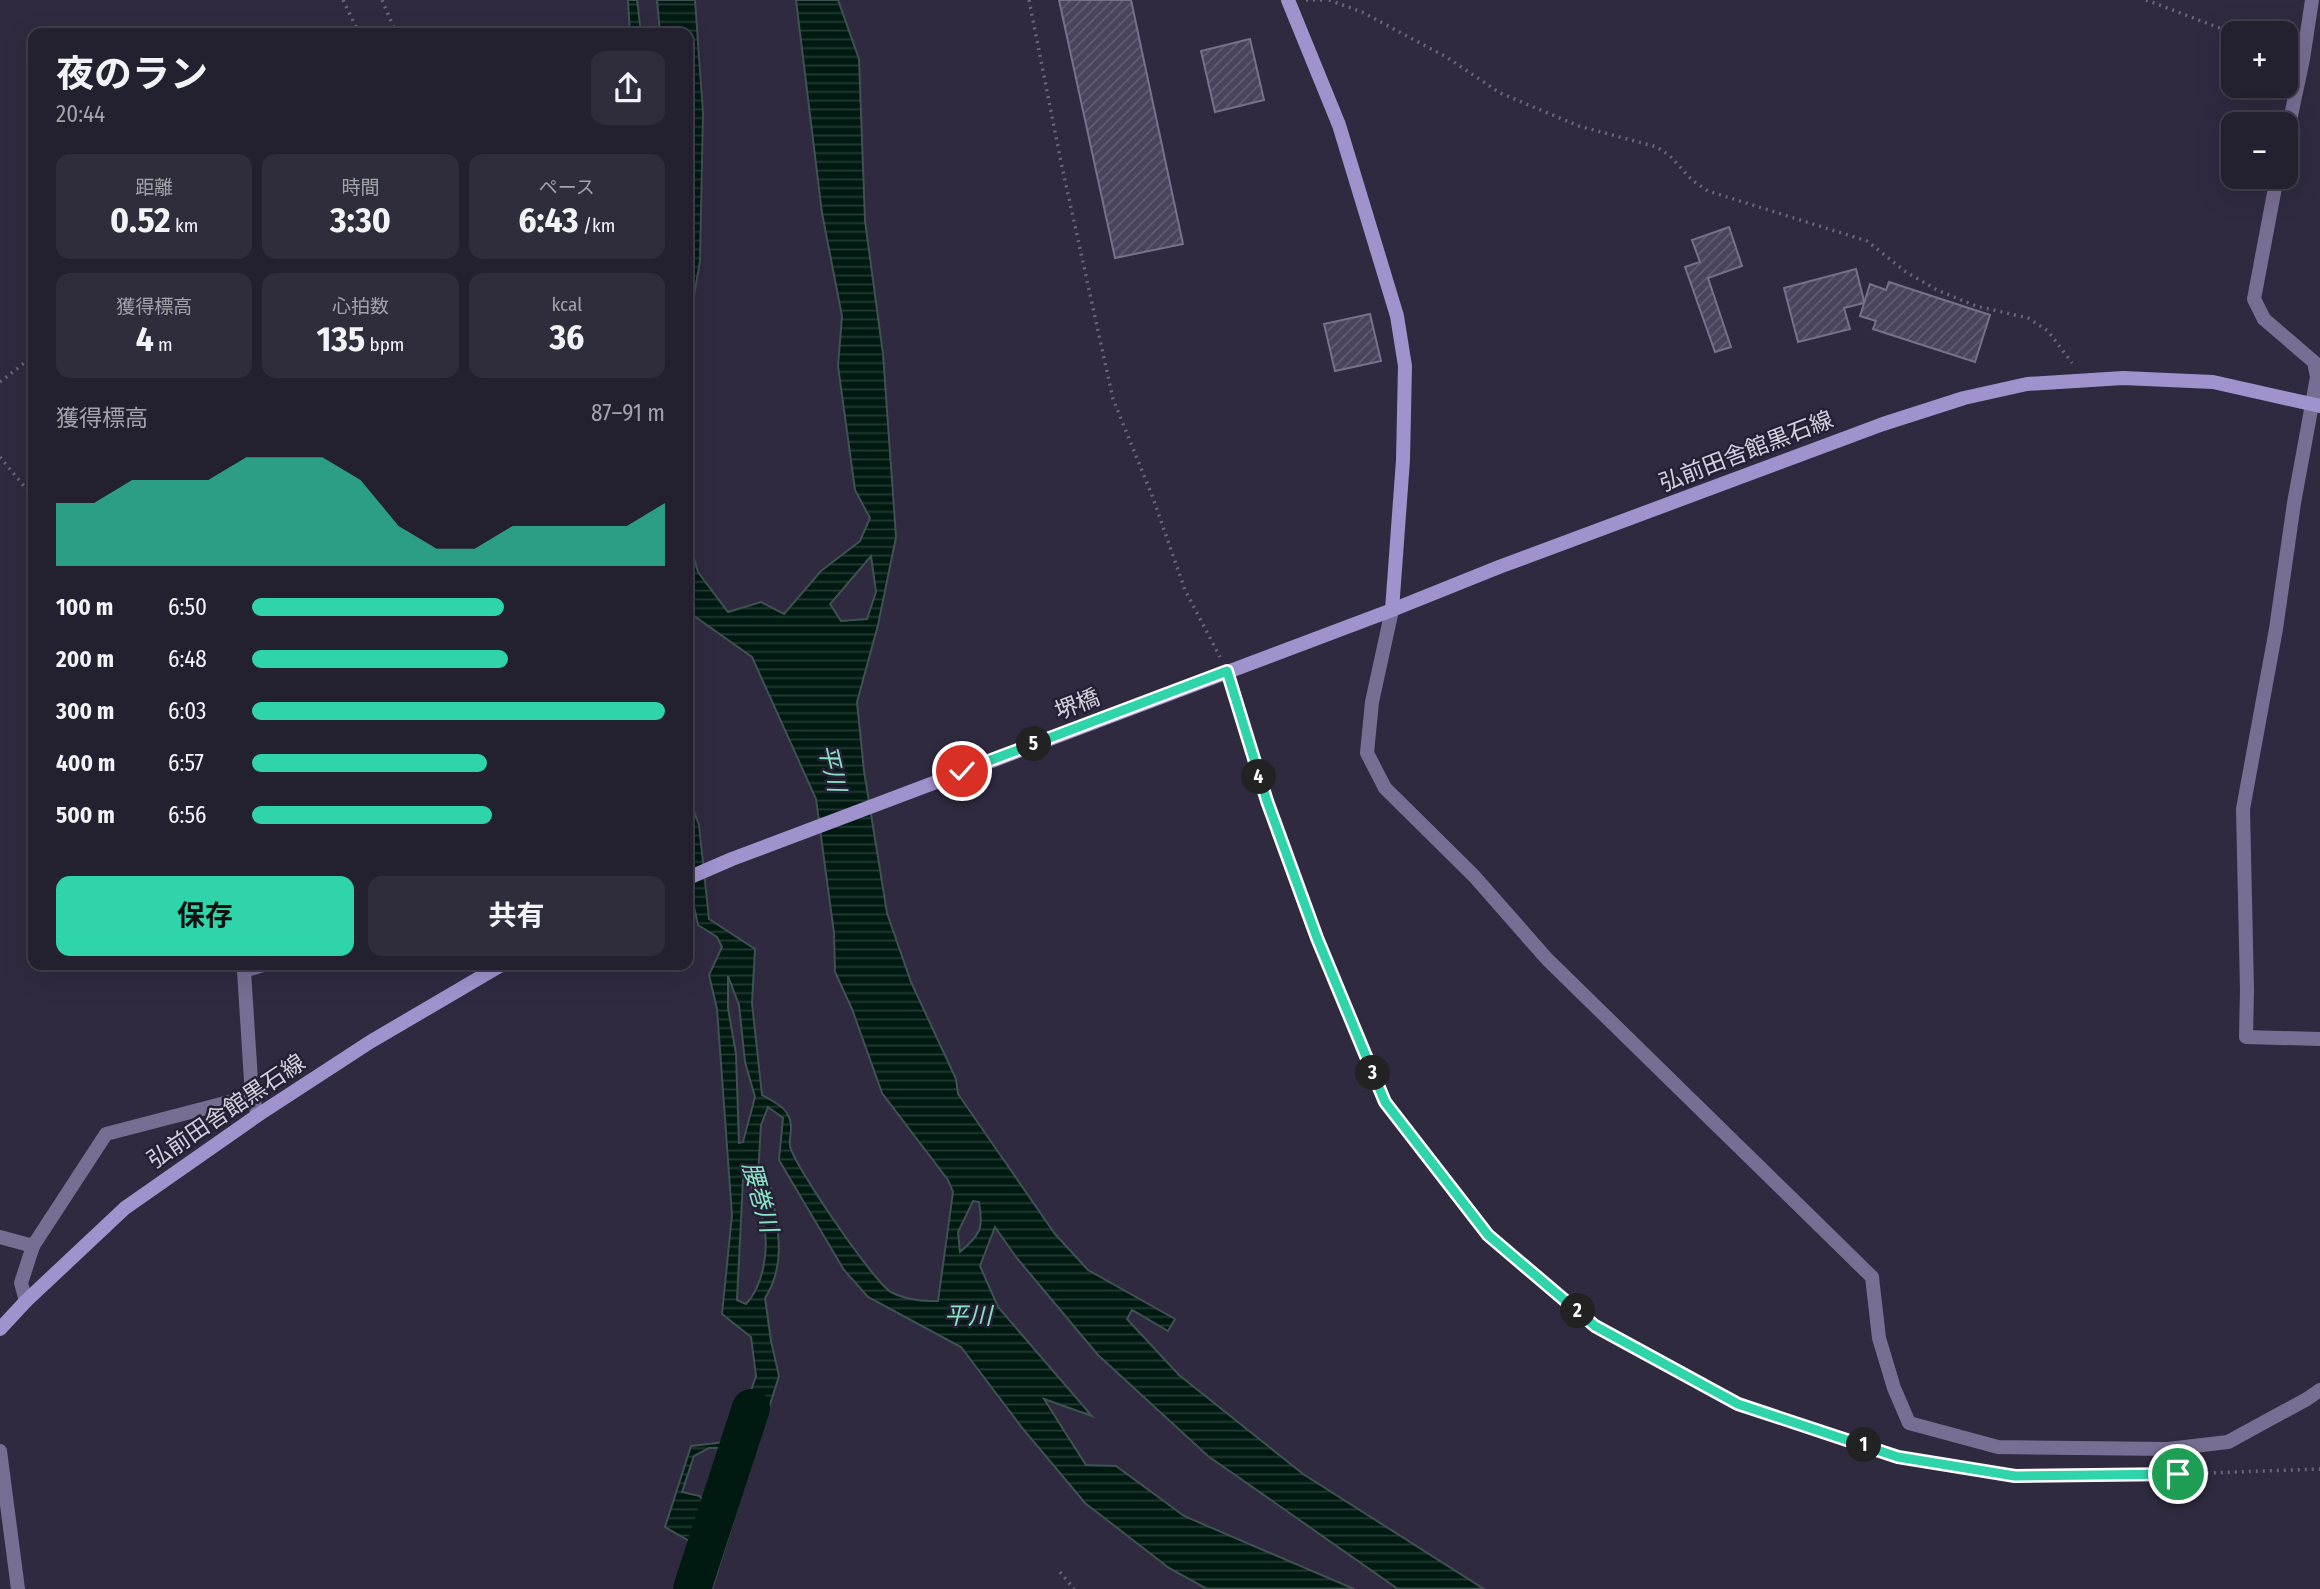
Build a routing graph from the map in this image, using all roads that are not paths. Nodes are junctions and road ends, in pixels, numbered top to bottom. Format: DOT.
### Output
graph roads {
  1 [pos="1289,0"];
  2 [pos="2312,0"];
  3 [pos="2292,112"];
  4 [pos="2275,189"];
  5 [pos="2316,404"];
  6 [pos="1392,610"];
  7 [pos="1208,679"];
  8 [pos="693,876"];
  9 [pos="247,970"];
  10 [pos="493,970"];
  11 [pos="2320,1039"];
  12 [pos="252,1096"];
  13 [pos="258,1115"];
  14 [pos="0,1237"];
  15 [pos="33,1246"];
  16 [pos="26,1301"];
  17 [pos="0,1329"];
  18 [pos="2320,1390"];
  19 [pos="0,1451"];
  20 [pos="18,1589"];
  1 -- 6 [label="main road"];
  2 -- 3 [label="street"];
  4 -- 5 [label="street"];
  5 -- 6 [label="main road, 弘前田舎館黒石線"];
  5 -- 11 [label="street"];
  6 -- 7 [label="main road, 弘前田舎館黒石線"];
  6 -- 18 [label="street"];
  7 -- 8 [label="main road, 堺橋"];
  9 -- 12 [label="street"];
  10 -- 13 [label="main road, 弘前田舎館黒石線"];
  12 -- 13 [label="street"];
  12 -- 15 [label="street"];
  13 -- 16 [label="main road, 弘前田舎館黒石線"];
  14 -- 15 [label="street"];
  15 -- 16 [label="street"];
  16 -- 17 [label="main road, 弘前田舎館黒石線"];
  19 -- 20 [label="street"];
}
